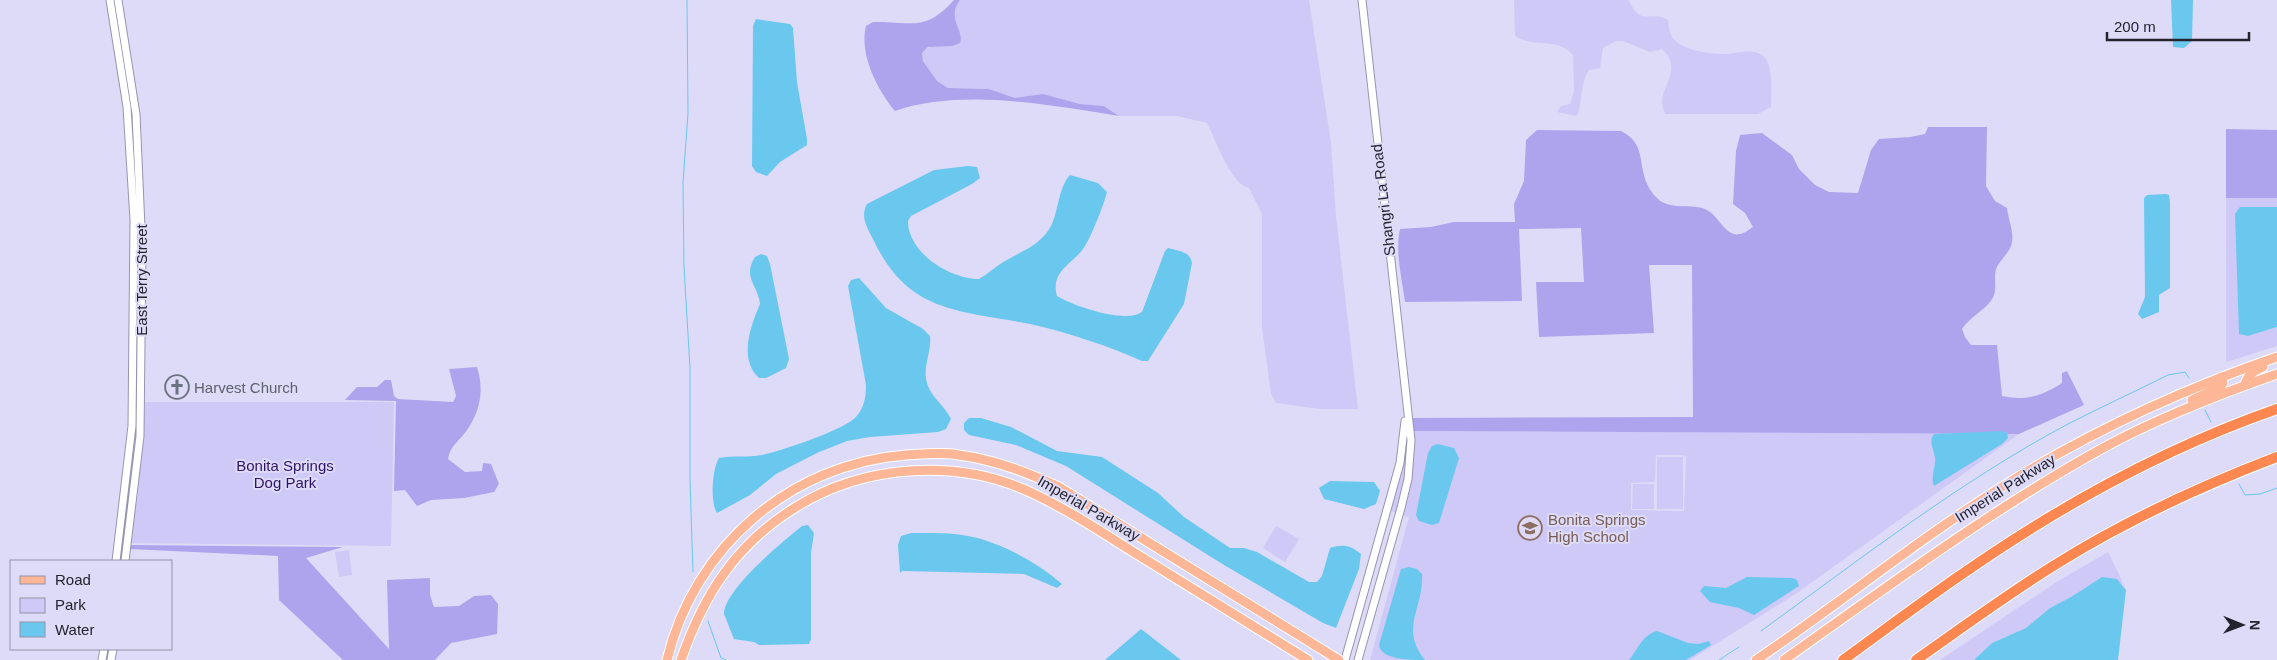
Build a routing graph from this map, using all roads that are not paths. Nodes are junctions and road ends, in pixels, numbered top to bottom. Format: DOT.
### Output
graph roads {
  1 [pos="110,0"];
  2 [pos="118,0"];
  3 [pos="1362,0"];
  4 [pos="2277,357"];
  5 [pos="2277,362"];
  6 [pos="2277,374"];
  7 [pos="2221,377"];
  8 [pos="2245,385"];
  9 [pos="1406,400"];
  10 [pos="2277,409"];
  11 [pos="2157,421"];
  12 [pos="2277,457"];
  13 [pos="116,560"];
  14 [pos="125,560"];
  15 [pos="667,660"];
  16 [pos="682,660"];
  17 [pos="1308,660"];
  18 [pos="1339,660"];
  19 [pos="1345,660"];
  20 [pos="1358,660"];
  21 [pos="1756,660"];
  22 [pos="1784,660"];
  23 [pos="1843,660"];
  24 [pos="1916,660"];
  1 -- 13 [label="street"];
  2 -- 14 [label="street, East Terry Street"];
  3 -- 9 [label="street, Shangri La Road"];
  4 -- 7 [label="main road, Imperial Parkway"];
  5 -- 8 [label="main road"];
  6 -- 8 [label="main road, Imperial Parkway"];
  7 -- 11 [label="main road"];
  7 -- 21 [label="main road, Imperial Parkway"];
  8 -- 11 [label="main road, Imperial Parkway"];
  9 -- 19 [label="street, Shangri La Road"];
  9 -- 20 [label="street, Shangri La Road"];
  10 -- 23 [label="highway"];
  11 -- 22 [label="main road, Imperial Parkway"];
  12 -- 24 [label="highway"];
  15 -- 18 [label="main road, Imperial Parkway"];
  16 -- 17 [label="main road, Imperial Parkway"];
}
